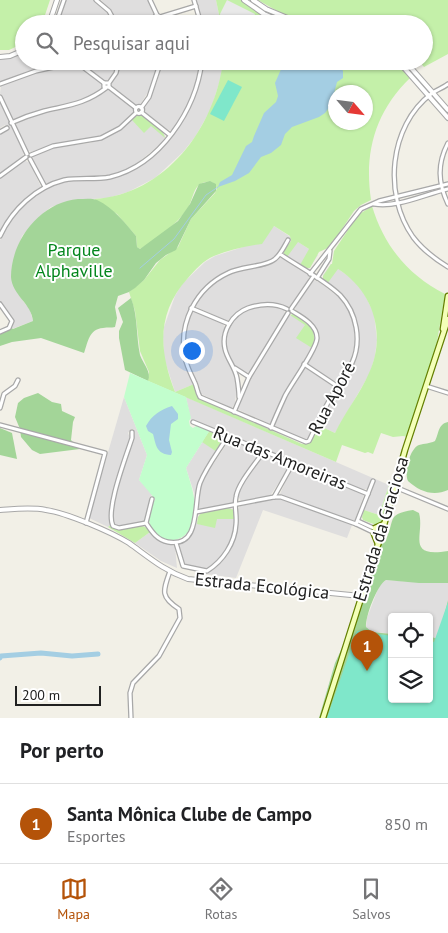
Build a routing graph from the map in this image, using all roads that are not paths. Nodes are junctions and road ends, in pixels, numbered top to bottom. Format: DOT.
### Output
graph roads {
  1 [pos="57,0"];
  2 [pos="64,0"];
  3 [pos="96,0"];
  4 [pos="150,0"];
  5 [pos="194,0"];
  6 [pos="244,0"];
  7 [pos="253,0"];
  8 [pos="196,6"];
  9 [pos="52,15"];
  10 [pos="59,15"];
  11 [pos="111,15"];
  12 [pos="156,15"];
  13 [pos="170,15"];
  14 [pos="198,15"];
  15 [pos="266,15"];
  16 [pos="280,15"];
  17 [pos="15,54"];
  18 [pos="0,57"];
  19 [pos="39,70"];
  20 [pos="87,70"];
  21 [pos="117,70"];
  22 [pos="158,70"];
  23 [pos="200,70"];
  24 [pos="406,70"];
  25 [pos="413,70"];
  26 [pos="0,84"];
  27 [pos="448,84"];
  28 [pos="108,86"];
  29 [pos="433,92"];
  30 [pos="429,96"];
  31 [pos="0,97"];
  32 [pos="136,108"];
  33 [pos="142,110"];
  34 [pos="448,110"];
  35 [pos="136,113"];
  36 [pos="448,118"];
  37 [pos="12,123"];
  38 [pos="7,128"];
  39 [pos="0,132"];
  40 [pos="170,135"];
  41 [pos="448,143"];
  42 [pos="28,156"];
  43 [pos="0,176"];
  44 [pos="448,184"];
  45 [pos="441,185"];
  46 [pos="45,188"];
  47 [pos="448,189"];
  48 [pos="442,190"];
  49 [pos="396,197"];
  50 [pos="397,203"];
  51 [pos="373,204"];
  52 [pos="448,204"];
  53 [pos="0,236"];
  54 [pos="288,240"];
  55 [pos="330,250"];
  56 [pos="280,254"];
  57 [pos="448,267"];
  58 [pos="313,276"];
  59 [pos="448,296"];
  60 [pos="0,304"];
  61 [pos="192,308"];
  62 [pos="289,311"];
  63 [pos="448,320"];
  64 [pos="228,324"];
  65 [pos="0,332"];
  66 [pos="445,332"];
  67 [pos="304,364"];
  68 [pos="234,367"];
  69 [pos="249,377"];
  70 [pos="18,380"];
  71 [pos="337,386"];
  72 [pos="426,386"];
  73 [pos="448,393"];
  74 [pos="239,397"];
  75 [pos="0,408"];
  76 [pos="234,412"];
  77 [pos="193,422"];
  78 [pos="0,425"];
  79 [pos="271,428"];
  80 [pos="132,432"];
  81 [pos="228,436"];
  82 [pos="264,451"];
  83 [pos="294,463"];
  84 [pos="373,481"];
  85 [pos="395,487"];
  86 [pos="368,494"];
  87 [pos="274,497"];
  88 [pos="152,499"];
  89 [pos="235,505"];
  90 [pos="448,509"];
  91 [pos="0,510"];
  92 [pos="196,512"];
  93 [pos="146,522"];
  94 [pos="357,522"];
  95 [pos="86,523"];
  96 [pos="384,524"];
  97 [pos="374,531"];
  98 [pos="382,534"];
  99 [pos="176,543"];
  100 [pos="378,544"];
  101 [pos="170,571"];
  102 [pos="361,596"];
  103 [pos="131,718"];
  104 [pos="323,718"];
  1 -- 9 [label="street"];
  2 -- 10 [label="street"];
  3 -- 11 [label="street"];
  4 -- 12 [label="street"];
  5 -- 8 [label="street"];
  6 -- 15 [label="street"];
  7 -- 16 [label="street"];
  8 -- 13 [label="street"];
  8 -- 14 [label="street"];
  17 -- 18 [label="street"];
  19 -- 26 [label="street"];
  20 -- 28 [label="street"];
  21 -- 28 [label="street"];
  22 -- 33 [label="street"];
  23 -- 40 [label="street"];
  24 -- 30 [label="street"];
  25 -- 29 [label="street"];
  27 -- 29 [label="street"];
  28 -- 32 [label="street"];
  28 -- 37 [label="street"];
  29 -- 30 [label="street"];
  29 -- 34 [label="street"];
  30 -- 36 [label="street"];
  30 -- 49 [label="street"];
  31 -- 37 [label="street"];
  32 -- 33 [label="street"];
  32 -- 35 [label="street"];
  33 -- 35 [label="street"];
  33 -- 40 [label="street"];
  35 -- 42 [label="street"];
  37 -- 42 [label="street"];
  38 -- 39 [label="street"];
  40 -- 46 [label="street"];
  41 -- 45 [label="street"];
  42 -- 43 [label="street"];
  42 -- 46 [label="street"];
  44 -- 45 [label="street"];
  45 -- 48 [label="street"];
  45 -- 49 [label="street"];
  46 -- 53 [label="street"];
  47 -- 48 [label="street"];
  48 -- 50 [label="street"];
  48 -- 52 [label="street"];
  49 -- 50 [label="street"];
  49 -- 51 [label="street"];
  50 -- 51 [label="street"];
  50 -- 57 [label="street"];
  51 -- 55 [label="street"];
  54 -- 56 [label="street"];
  55 -- 58 [label="street"];
  55 -- 58 [label="street"];
  56 -- 58 [label="street, Rua Aporé"];
  56 -- 61 [label="street"];
  58 -- 62 [label="street"];
  58 -- 71 [label="street, Rua Aporé"];
  59 -- 66 [label="main road, Estrada da Graciosa"];
  60 -- 65 [label="street"];
  61 -- 64 [label="street"];
  61 -- 76 [label="street"];
  62 -- 64 [label="street"];
  62 -- 67 [label="street"];
  62 -- 69 [label="street"];
  63 -- 66 [label="main road, Estrada da Graciosa"];
  64 -- 68 [label="street"];
  66 -- 72 [label="main road, Estrada da Graciosa"];
  67 -- 71 [label="street"];
  67 -- 79 [label="street"];
  68 -- 69 [label="street"];
  68 -- 74 [label="street"];
  69 -- 74 [label="street"];
  70 -- 75 [label="street"];
  71 -- 79 [label="street, Rua Aporé"];
  72 -- 73 [label="street"];
  72 -- 85 [label="main road, Estrada da Graciosa"];
  74 -- 76 [label="street"];
  76 -- 79 [label="street"];
  77 -- 81 [label="street, Rua das Amoreiras"];
  78 -- 95 [label="street"];
  80 -- 93 [label="street"];
  81 -- 82 [label="street, Rua das Amoreiras"];
  81 -- 92 [label="street"];
  82 -- 83 [label="street, Rua das Amoreiras"];
  82 -- 89 [label="street"];
  83 -- 86 [label="street, Rua das Amoreiras"];
  83 -- 87 [label="street"];
  84 -- 86 [label="street"];
  85 -- 90 [label="street"];
  85 -- 96 [label="main road, Estrada da Graciosa"];
  86 -- 94 [label="street"];
  87 -- 89 [label="street"];
  87 -- 94 [label="street"];
  88 -- 93 [label="street"];
  89 -- 92 [label="street"];
  89 -- 99 [label="street"];
  91 -- 95 [label="street, Estrada Ecológica"];
  92 -- 99 [label="street"];
  93 -- 99 [label="street"];
  94 -- 97 [label="street"];
  95 -- 101 [label="street, Estrada Ecológica"];
  96 -- 97 [label="main road"];
  96 -- 98 [label="main road, Estrada da Graciosa"];
  97 -- 98 [label="street"];
  97 -- 100 [label="main road"];
  98 -- 100 [label="main road, Estrada da Graciosa"];
  100 -- 102 [label="main road, Estrada da Graciosa"];
  101 -- 102 [label="street, Estrada Ecológica"];
  101 -- 103 [label="street"];
  102 -- 104 [label="main road, Estrada da Graciosa"];
}
